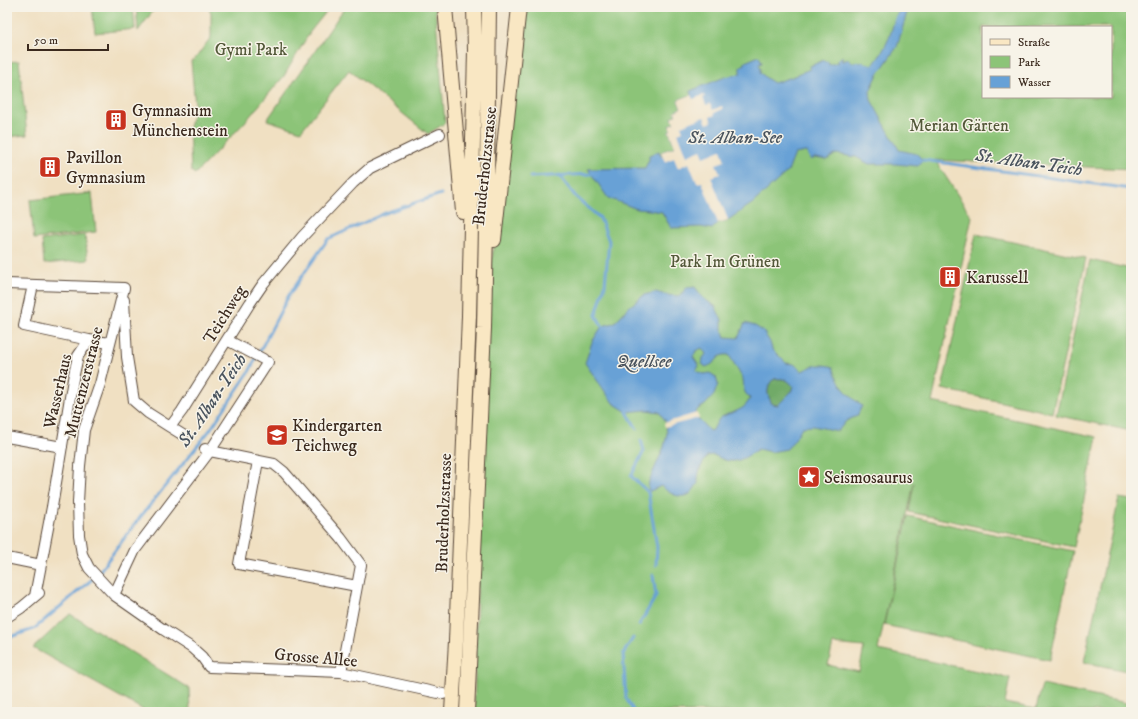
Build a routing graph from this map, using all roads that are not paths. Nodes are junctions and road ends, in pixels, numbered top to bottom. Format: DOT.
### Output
graph roads {
  1 [pos="445,7"];
  2 [pos="474,7"];
  3 [pos="489,7"];
  4 [pos="519,7"];
  5 [pos="440,134"];
  6 [pos="7,284"];
  7 [pos="34,285"];
  8 [pos="124,288"];
  9 [pos="469,316"];
  10 [pos="484,328"];
  11 [pos="89,340"];
  12 [pos="227,340"];
  13 [pos="110,343"];
  14 [pos="170,427"];
  15 [pos="183,435"];
  16 [pos="7,437"];
  17 [pos="62,447"];
  18 [pos="207,450"];
  19 [pos="258,461"];
  20 [pos="7,558"];
  21 [pos="41,565"];
  22 [pos="357,586"];
  23 [pos="114,595"];
  24 [pos="7,617"];
  25 [pos="208,667"];
  26 [pos="341,672"];
  27 [pos="442,694"];
  28 [pos="452,712"];
  29 [pos="467,712"];
  1 -- 9 [label="main road, Bruderholzstrasse"];
  2 -- 9 [label="main road, Bruderholzstrasse"];
  3 -- 10 [label="main road, Bruderholzstrasse"];
  4 -- 10 [label="main road, Bruderholzstrasse"];
  5 -- 12 [label="street, Teichweg"];
  6 -- 7 [label="street"];
  7 -- 8 [label="street"];
  7 -- 11 [label="street"];
  8 -- 13 [label="street, Muttenzerstrasse"];
  8 -- 14 [label="street"];
  9 -- 28 [label="main road, Bruderholzstrasse"];
  10 -- 29 [label="main road, Bruderholzstrasse"];
  11 -- 13 [label="street, Wasserhaus"];
  11 -- 17 [label="street, Wasserhaus"];
  12 -- 14 [label="street, Teichweg"];
  12 -- 18 [label="street"];
  13 -- 23 [label="street, Muttenzerstrasse"];
  14 -- 15 [label="street"];
  16 -- 17 [label="street, Wasserhaus"];
  17 -- 21 [label="street, Wasserhaus"];
  18 -- 19 [label="street"];
  18 -- 23 [label="street"];
  19 -- 22 [label="street"];
  19 -- 22 [label="street"];
  20 -- 21 [label="street"];
  21 -- 24 [label="street, Wasserhaus"];
  22 -- 26 [label="street"];
  23 -- 25 [label="street, Muttenzerstrasse"];
  25 -- 26 [label="street, Grosse Allee"];
  26 -- 27 [label="street, Grosse Allee"];
}
